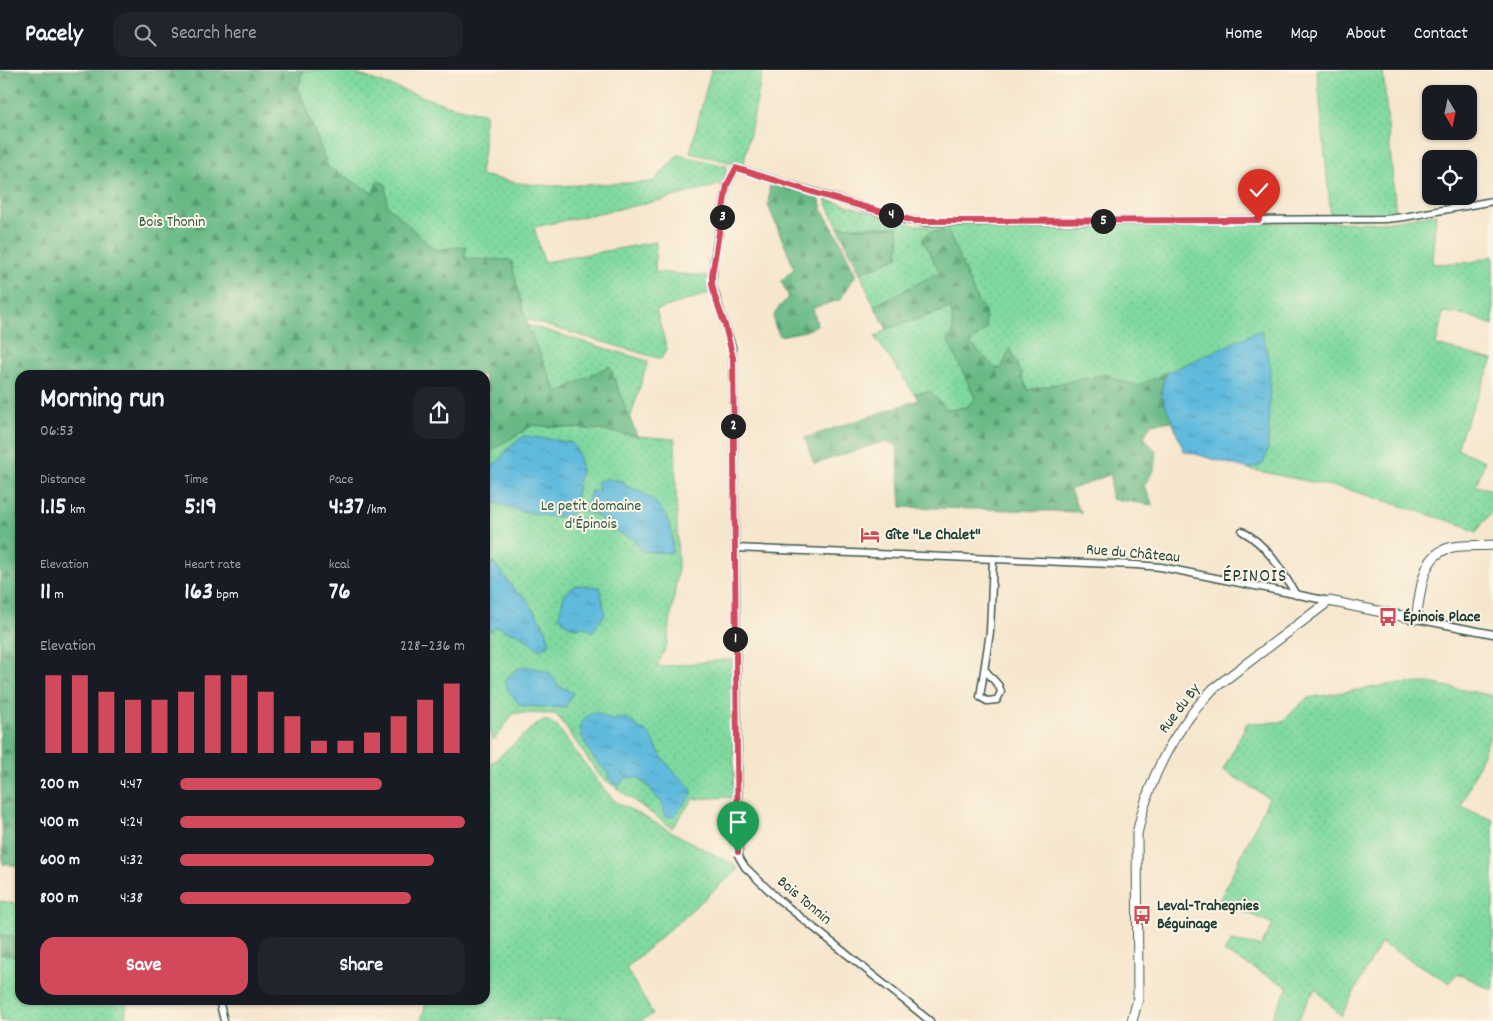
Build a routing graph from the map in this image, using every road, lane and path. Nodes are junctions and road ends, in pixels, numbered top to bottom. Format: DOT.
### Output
graph roads {
  1 [pos="1493,201"];
  2 [pos="1242,531"];
  3 [pos="1493,545"];
  4 [pos="735,548"];
  5 [pos="993,559"];
  6 [pos="1296,595"];
  7 [pos="1329,601"];
  8 [pos="1416,619"];
  9 [pos="1493,634"];
  10 [pos="985,670"];
  11 [pos="221,1005"];
  12 [pos="224,1021"];
  13 [pos="930,1021"];
  14 [pos="1132,1021"];
  1 -- 4 [label="street, Bois Tonnin"];
  2 -- 6 [label="street"];
  3 -- 8 [label="street"];
  4 -- 5 [label="street, Rue du Château"];
  4 -- 13 [label="street, Bois Tonnin"];
  5 -- 6 [label="street, Rue du Château"];
  5 -- 10 [label="street"];
  6 -- 7 [label="street, Rue du Château"];
  7 -- 8 [label="street"];
  7 -- 14 [label="street, Rue du By"];
  8 -- 9 [label="street"];
  10 -- 10 [label="street"];
  11 -- 12 [label="street"];
}
